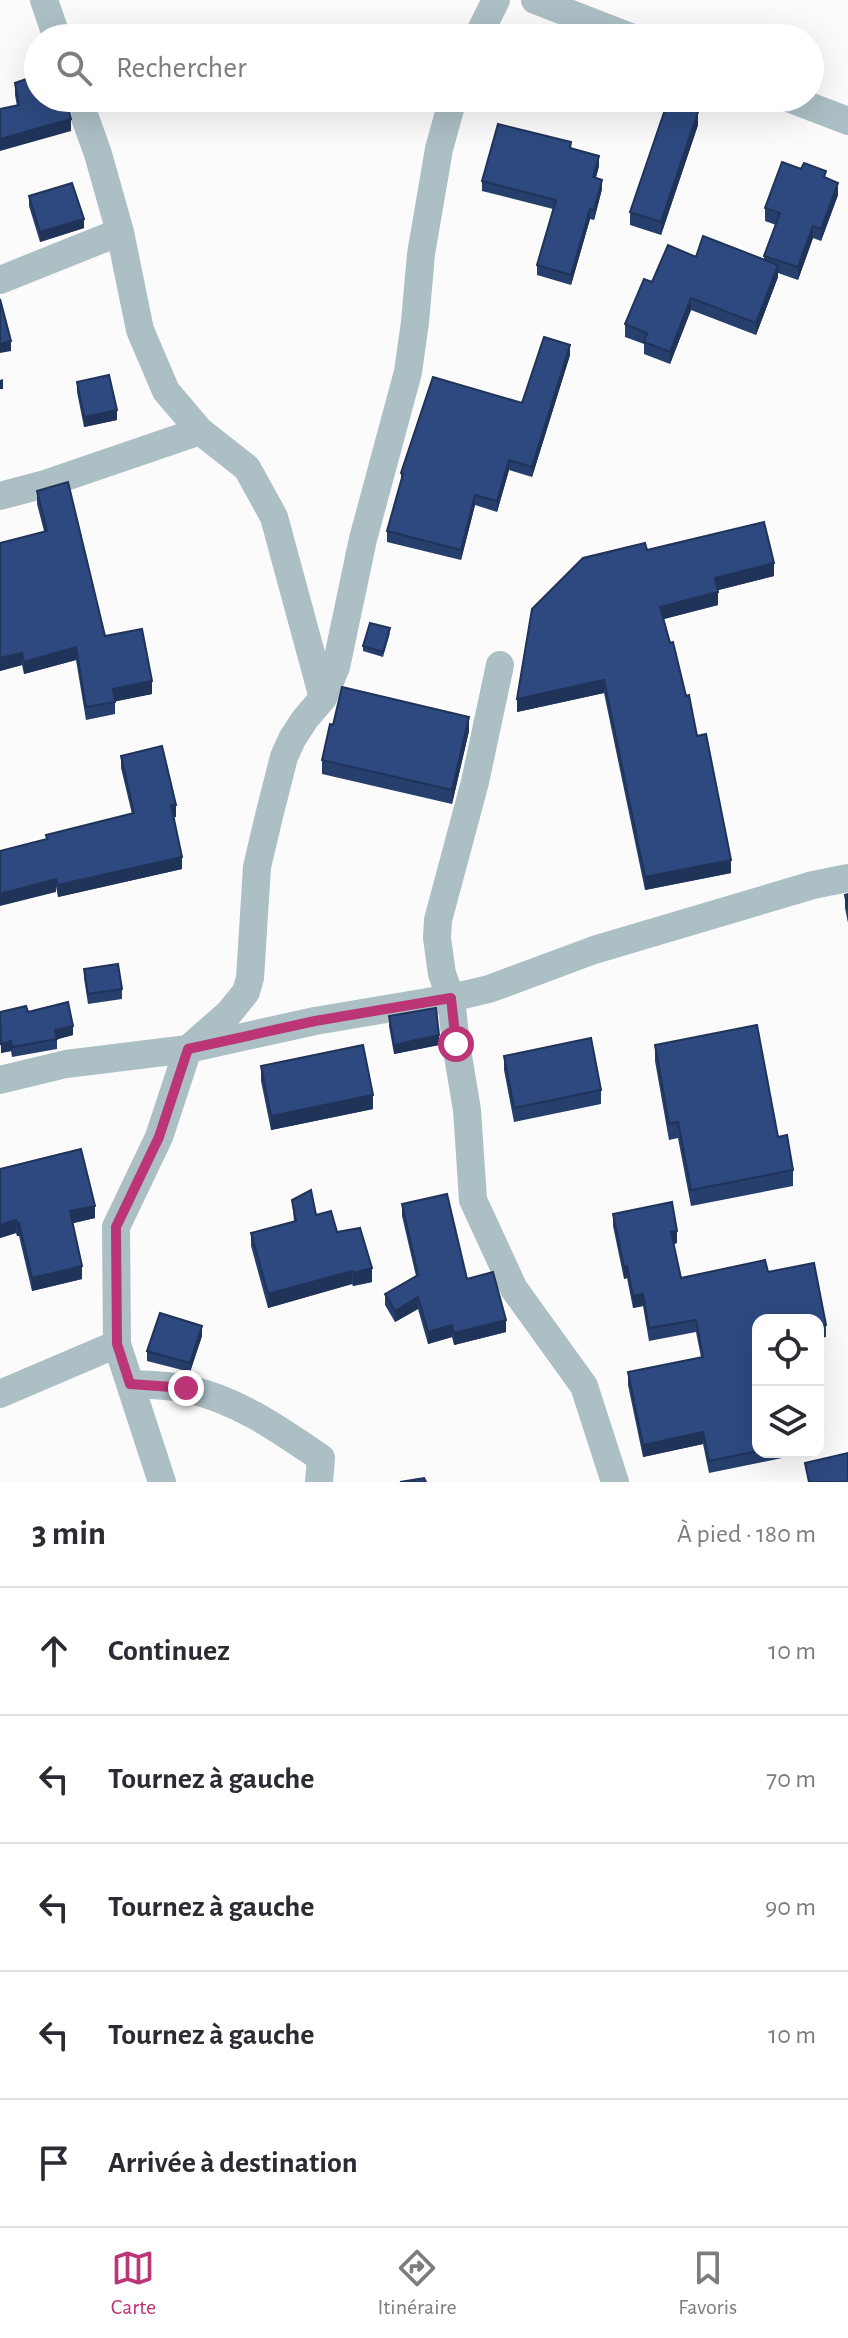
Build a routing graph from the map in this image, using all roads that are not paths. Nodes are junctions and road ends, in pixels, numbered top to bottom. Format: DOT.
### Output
graph roads {
  1 [pos="44,0"];
  2 [pos="496,0"];
  3 [pos="535,0"];
  4 [pos="52,24"];
  5 [pos="484,24"];
  6 [pos="597,24"];
  7 [pos="83,112"];
  8 [pos="449,112"];
  9 [pos="824,112"];
  10 [pos="848,121"];
  11 [pos="120,232"];
  12 [pos="0,280"];
  13 [pos="200,431"];
  14 [pos="0,496"];
  15 [pos="500,665"];
  16 [pos="323,698"];
  17 [pos="848,878"];
  18 [pos="451,998"];
  19 [pos="188,1049"];
  20 [pos="0,1080"];
  21 [pos="117,1344"];
  22 [pos="130,1384"];
  23 [pos="0,1394"];
  24 [pos="162,1482"];
  25 [pos="319,1482"];
  26 [pos="615,1482"];
  1 -- 4 [label="street"];
  2 -- 5 [label="street"];
  3 -- 6 [label="street"];
  7 -- 11 [label="street"];
  8 -- 16 [label="street"];
  9 -- 10 [label="street"];
  11 -- 12 [label="street"];
  11 -- 13 [label="street"];
  13 -- 14 [label="street"];
  13 -- 16 [label="street"];
  15 -- 18 [label="street"];
  16 -- 19 [label="street"];
  17 -- 18 [label="street"];
  18 -- 19 [label="street"];
  18 -- 26 [label="street"];
  19 -- 20 [label="street"];
  19 -- 21 [label="street"];
  21 -- 22 [label="street"];
  21 -- 23 [label="street"];
  22 -- 24 [label="street"];
  22 -- 25 [label="street"];
}
